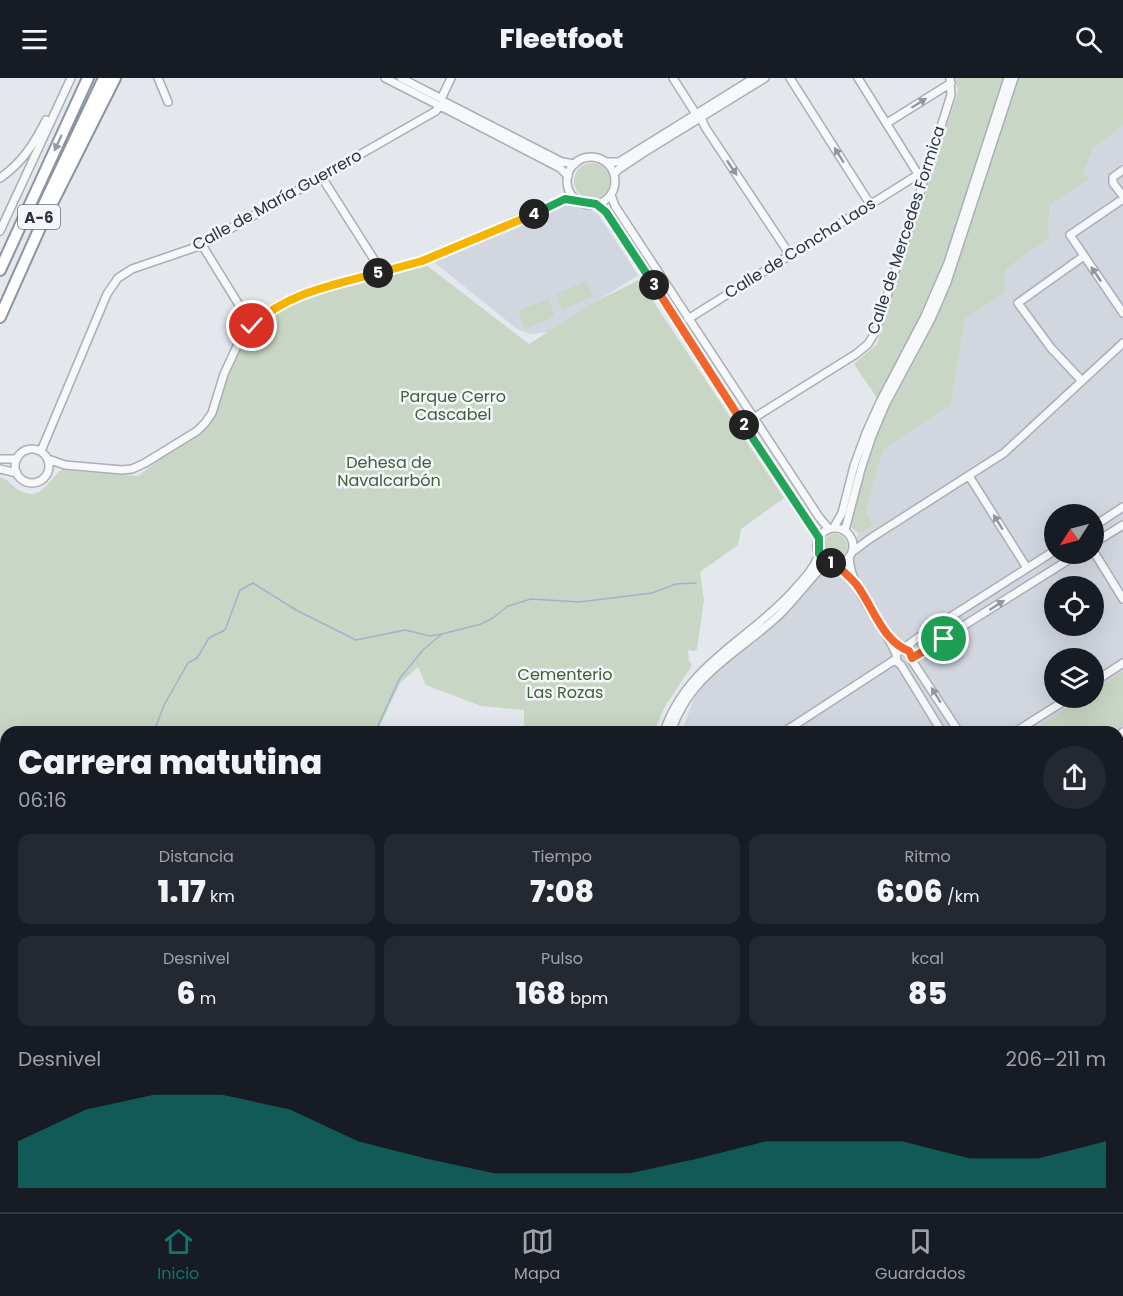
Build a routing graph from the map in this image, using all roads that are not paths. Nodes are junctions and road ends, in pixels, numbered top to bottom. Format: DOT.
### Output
graph roads {
  1 [pos="69,78"];
  2 [pos="88,78"];
  3 [pos="104,78"];
  4 [pos="115,78"];
  5 [pos="158,78"];
  6 [pos="385,78"];
  7 [pos="401,78"];
  8 [pos="451,78"];
  9 [pos="673,78"];
  10 [pos="754,78"];
  11 [pos="765,78"];
  12 [pos="790,78"];
  13 [pos="858,78"];
  14 [pos="1008,78"];
  15 [pos="1014,78"];
  16 [pos="950,80"];
  17 [pos="168,102"];
  18 [pos="440,102"];
  19 [pos="699,116"];
  20 [pos="886,123"];
  21 [pos="80,125"];
  22 [pos="606,162"];
  23 [pos="575,164"];
  24 [pos="927,169"];
  25 [pos="1123,170"];
  26 [pos="614,174"];
  27 [pos="321,176"];
  28 [pos="568,176"];
  29 [pos="916,176"];
  30 [pos="0,178"];
  31 [pos="922,185"];
  32 [pos="569,189"];
  33 [pos="611,195"];
  34 [pos="1123,198"];
  35 [pos="565,199"];
  36 [pos="577,200"];
  37 [pos="596,204"];
  38 [pos="870,204"];
  39 [pos="42,223"];
  40 [pos="0,231"];
  41 [pos="202,245"];
  42 [pos="789,255"];
  43 [pos="1084,256"];
  44 [pos="0,270"];
  45 [pos="382,272"];
  46 [pos="0,309"];
  47 [pos="1123,314"];
  48 [pos="0,317"];
  49 [pos="688,319"];
  50 [pos="252,326"];
  51 [pos="1123,343"];
  52 [pos="1082,381"];
  53 [pos="754,417"];
  54 [pos="744,424"];
  55 [pos="40,452"];
  56 [pos="0,459"];
  57 [pos="17,459"];
  58 [pos="48,459"];
  59 [pos="65,465"];
  60 [pos="0,469"];
  61 [pos="48,472"];
  62 [pos="17,473"];
  63 [pos="969,476"];
  64 [pos="1123,507"];
  65 [pos="1104,519"];
  66 [pos="1123,525"];
  67 [pos="831,528"];
  68 [pos="845,530"];
  69 [pos="1104,537"];
  70 [pos="819,538"];
  71 [pos="851,538"];
  72 [pos="871,538"];
  73 [pos="819,554"];
  74 [pos="850,555"];
  75 [pos="1044,558"];
  76 [pos="827,562"];
  77 [pos="835,564"];
  78 [pos="1062,564"];
  79 [pos="1101,564"];
  80 [pos="1028,568"];
  81 [pos="856,584"];
  82 [pos="1123,599"];
  83 [pos="900,657"];
  84 [pos="911,659"];
  85 [pos="1123,663"];
  86 [pos="1104,675"];
  87 [pos="1053,708"];
  88 [pos="667,726"];
  89 [pos="673,726"];
  90 [pos="793,726"];
  91 [pos="939,726"];
  92 [pos="955,726"];
  93 [pos="1025,726"];
  1 -- 30 [label="street"];
  1 -- 40 [label="street"];
  2 -- 44 [label="highway, A-6, one-way"];
  3 -- 21 [label="highway, A-6"];
  4 -- 39 [label="highway"];
  5 -- 17 [label="street"];
  6 -- 18 [label="street"];
  7 -- 18 [label="street"];
  8 -- 18 [label="street"];
  9 -- 19 [label="street"];
  10 -- 19 [label="street"];
  11 -- 19 [label="street"];
  38 -- 12 [label="street, one-way"];
  13 -- 20 [label="street"];
  14 -- 67 [label="street"];
  15 -- 68 [label="street"];
  20 -- 16 [label="street, one-way"];
  16 -- 24 [label="street, Calle de Mercedes Formica"];
  18 -- 23 [label="street"];
  18 -- 27 [label="street, Calle de María Guerrero"];
  18 -- 28 [label="street"];
  19 -- 22 [label="street"];
  19 -- 26 [label="street"];
  19 -- 42 [label="street, one-way"];
  20 -- 29 [label="street"];
  21 -- 39 [label="highway"];
  21 -- 46 [label="highway, A-6"];
  22 -- 23 [label="street"];
  22 -- 26 [label="street"];
  23 -- 28 [label="street"];
  24 -- 29 [label="street, Calle de Concha Laos"];
  24 -- 31 [label="street, Calle de Mercedes Formica"];
  25 -- 34 [label="street"];
  26 -- 33 [label="street"];
  27 -- 41 [label="street, Calle de María Guerrero"];
  27 -- 45 [label="street"];
  28 -- 32 [label="street"];
  29 -- 31 [label="street"];
  29 -- 38 [label="street, Calle de Concha Laos"];
  31 -- 53 [label="street, Calle de Mercedes Formica"];
  32 -- 35 [label="street"];
  32 -- 36 [label="street"];
  33 -- 37 [label="street"];
  33 -- 49 [label="street"];
  34 -- 43 [label="street"];
  35 -- 36 [label="street"];
  35 -- 45 [label="street"];
  36 -- 37 [label="street"];
  37 -- 54 [label="street"];
  38 -- 42 [label="street, Calle de Concha Laos"];
  39 -- 48 [label="highway"];
  41 -- 50 [label="street"];
  41 -- 55 [label="street, Calle de María Guerrero"];
  42 -- 49 [label="street, Calle de Concha Laos"];
  47 -- 43 [label="street, one-way"];
  43 -- 52 [label="street"];
  45 -- 50 [label="street"];
  49 -- 53 [label="street"];
  50 -- 59 [label="street"];
  51 -- 52 [label="street"];
  52 -- 63 [label="street"];
  53 -- 54 [label="street, Calle de Mercedes Formica"];
  53 -- 67 [label="street"];
  54 -- 70 [label="street"];
  55 -- 57 [label="street"];
  55 -- 58 [label="street"];
  56 -- 57 [label="street"];
  57 -- 62 [label="street"];
  58 -- 59 [label="street"];
  58 -- 61 [label="street"];
  59 -- 61 [label="street"];
  60 -- 62 [label="street"];
  61 -- 62 [label="street"];
  63 -- 72 [label="street"];
  80 -- 63 [label="street, one-way"];
  64 -- 65 [label="street"];
  66 -- 69 [label="street"];
  67 -- 68 [label="street"];
  67 -- 70 [label="street"];
  68 -- 71 [label="street"];
  70 -- 73 [label="street"];
  71 -- 72 [label="street"];
  71 -- 74 [label="street"];
  72 -- 74 [label="street"];
  73 -- 76 [label="street"];
  73 -- 88 [label="street"];
  74 -- 77 [label="street"];
  74 -- 81 [label="street"];
  75 -- 80 [label="street"];
  76 -- 77 [label="street"];
  76 -- 89 [label="street"];
  77 -- 81 [label="street"];
  84 -- 78 [label="street, one-way"];
  79 -- 82 [label="street"];
  80 -- 83 [label="street"];
  81 -- 83 [label="street"];
  83 -- 84 [label="street"];
  83 -- 84 [label="street"];
  83 -- 90 [label="street"];
  83 -- 91 [label="street"];
  92 -- 84 [label="street, one-way"];
  85 -- 86 [label="street"];
  87 -- 93 [label="street"];
}
